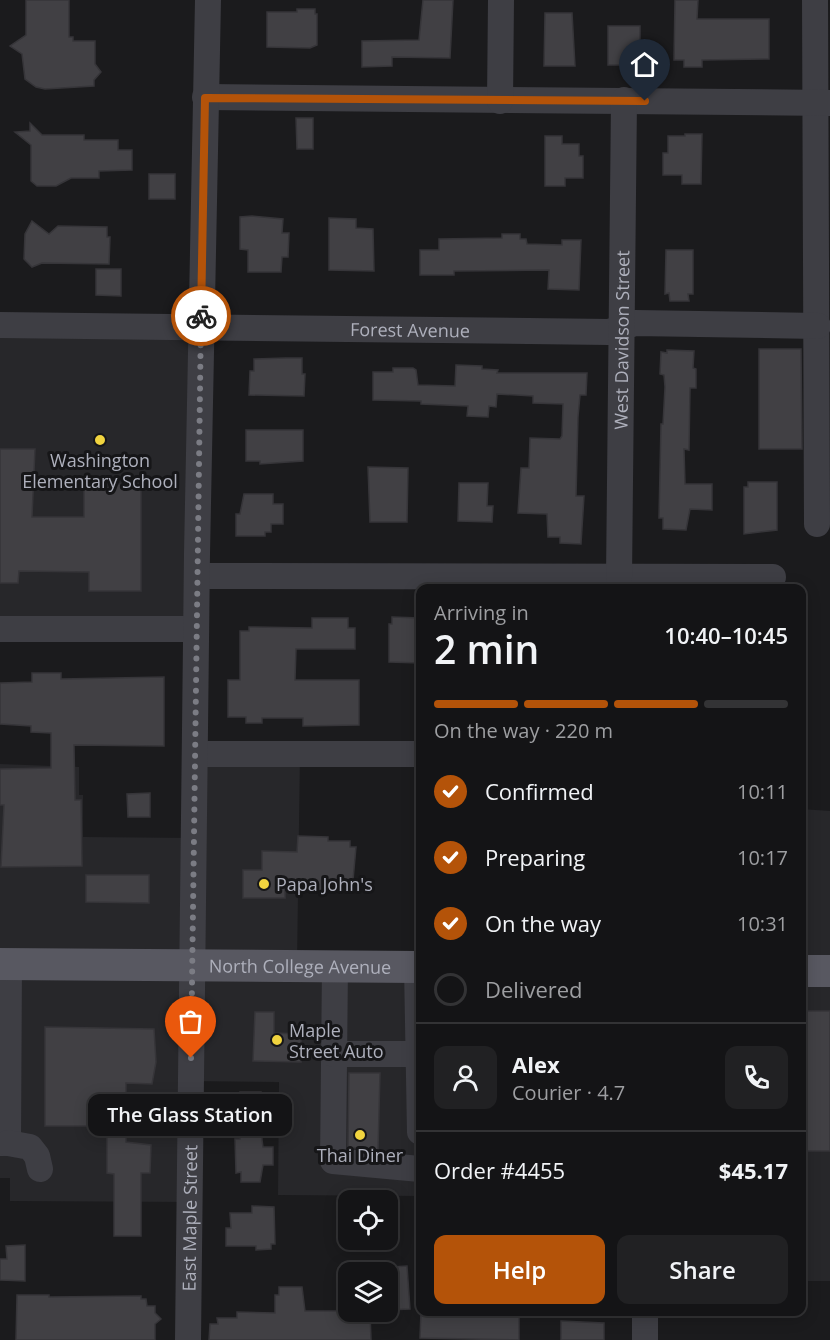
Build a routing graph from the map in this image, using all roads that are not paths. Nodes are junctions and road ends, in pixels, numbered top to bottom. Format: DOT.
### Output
graph roads {
  1 [pos="208,0"];
  2 [pos="501,0"];
  3 [pos="815,0"];
  4 [pos="205,98"];
  5 [pos="624,100"];
  6 [pos="500,101"];
  7 [pos="823,103"];
  8 [pos="0,325"];
  9 [pos="201,326"];
  10 [pos="818,326"];
  11 [pos="620,328"];
  12 [pos="817,524"];
  13 [pos="197,576"];
  14 [pos="773,577"];
  15 [pos="619,578"];
  16 [pos="655,583"];
  17 [pos="0,629"];
  18 [pos="196,629"];
  19 [pos="195,754"];
  20 [pos="416,754"];
  21 [pos="4,964"];
  22 [pos="192,964"];
  23 [pos="335,966"];
  24 [pos="416,967"];
  25 [pos="806,971"];
  26 [pos="830,971"];
  27 [pos="4,1002"];
  28 [pos="334,1054"];
  29 [pos="416,1054"];
  30 [pos="4,1143"];
  31 [pos="40,1169"];
  32 [pos="416,1169"];
  33 [pos="645,1316"];
  34 [pos="189,1340"];
  35 [pos="645,1340"];
  1 -- 4 [label="street, East Maple Street"];
  2 -- 6 [label="street"];
  3 -- 7 [label="street"];
  4 -- 6 [label="street"];
  4 -- 9 [label="street, East Maple Street"];
  5 -- 6 [label="street"];
  5 -- 7 [label="street"];
  5 -- 11 [label="street, West Davidson Street"];
  7 -- 10 [label="street"];
  8 -- 9 [label="street, Forest Avenue"];
  9 -- 11 [label="street, Forest Avenue"];
  9 -- 13 [label="street, East Maple Street"];
  10 -- 11 [label="street, Forest Avenue"];
  10 -- 12 [label="street"];
  11 -- 15 [label="street, West Davidson Street"];
  13 -- 15 [label="street"];
  13 -- 18 [label="street, East Maple Street"];
  14 -- 16 [label="street"];
  15 -- 16 [label="street"];
  17 -- 18 [label="street"];
  18 -- 19 [label="street, East Maple Street"];
  19 -- 20 [label="street"];
  19 -- 22 [label="street, East Maple Street"];
  21 -- 22 [label="main road, North College Avenue"];
  21 -- 27 [label="street"];
  22 -- 23 [label="main road, North College Avenue"];
  22 -- 34 [label="street, East Maple Street"];
  23 -- 24 [label="main road, North College Avenue"];
  23 -- 28 [label="street"];
  25 -- 26 [label="main road"];
  27 -- 30 [label="street"];
  28 -- 29 [label="street"];
  28 -- 32 [label="street"];
  30 -- 31 [label="street"];
  33 -- 35 [label="street"];
}
